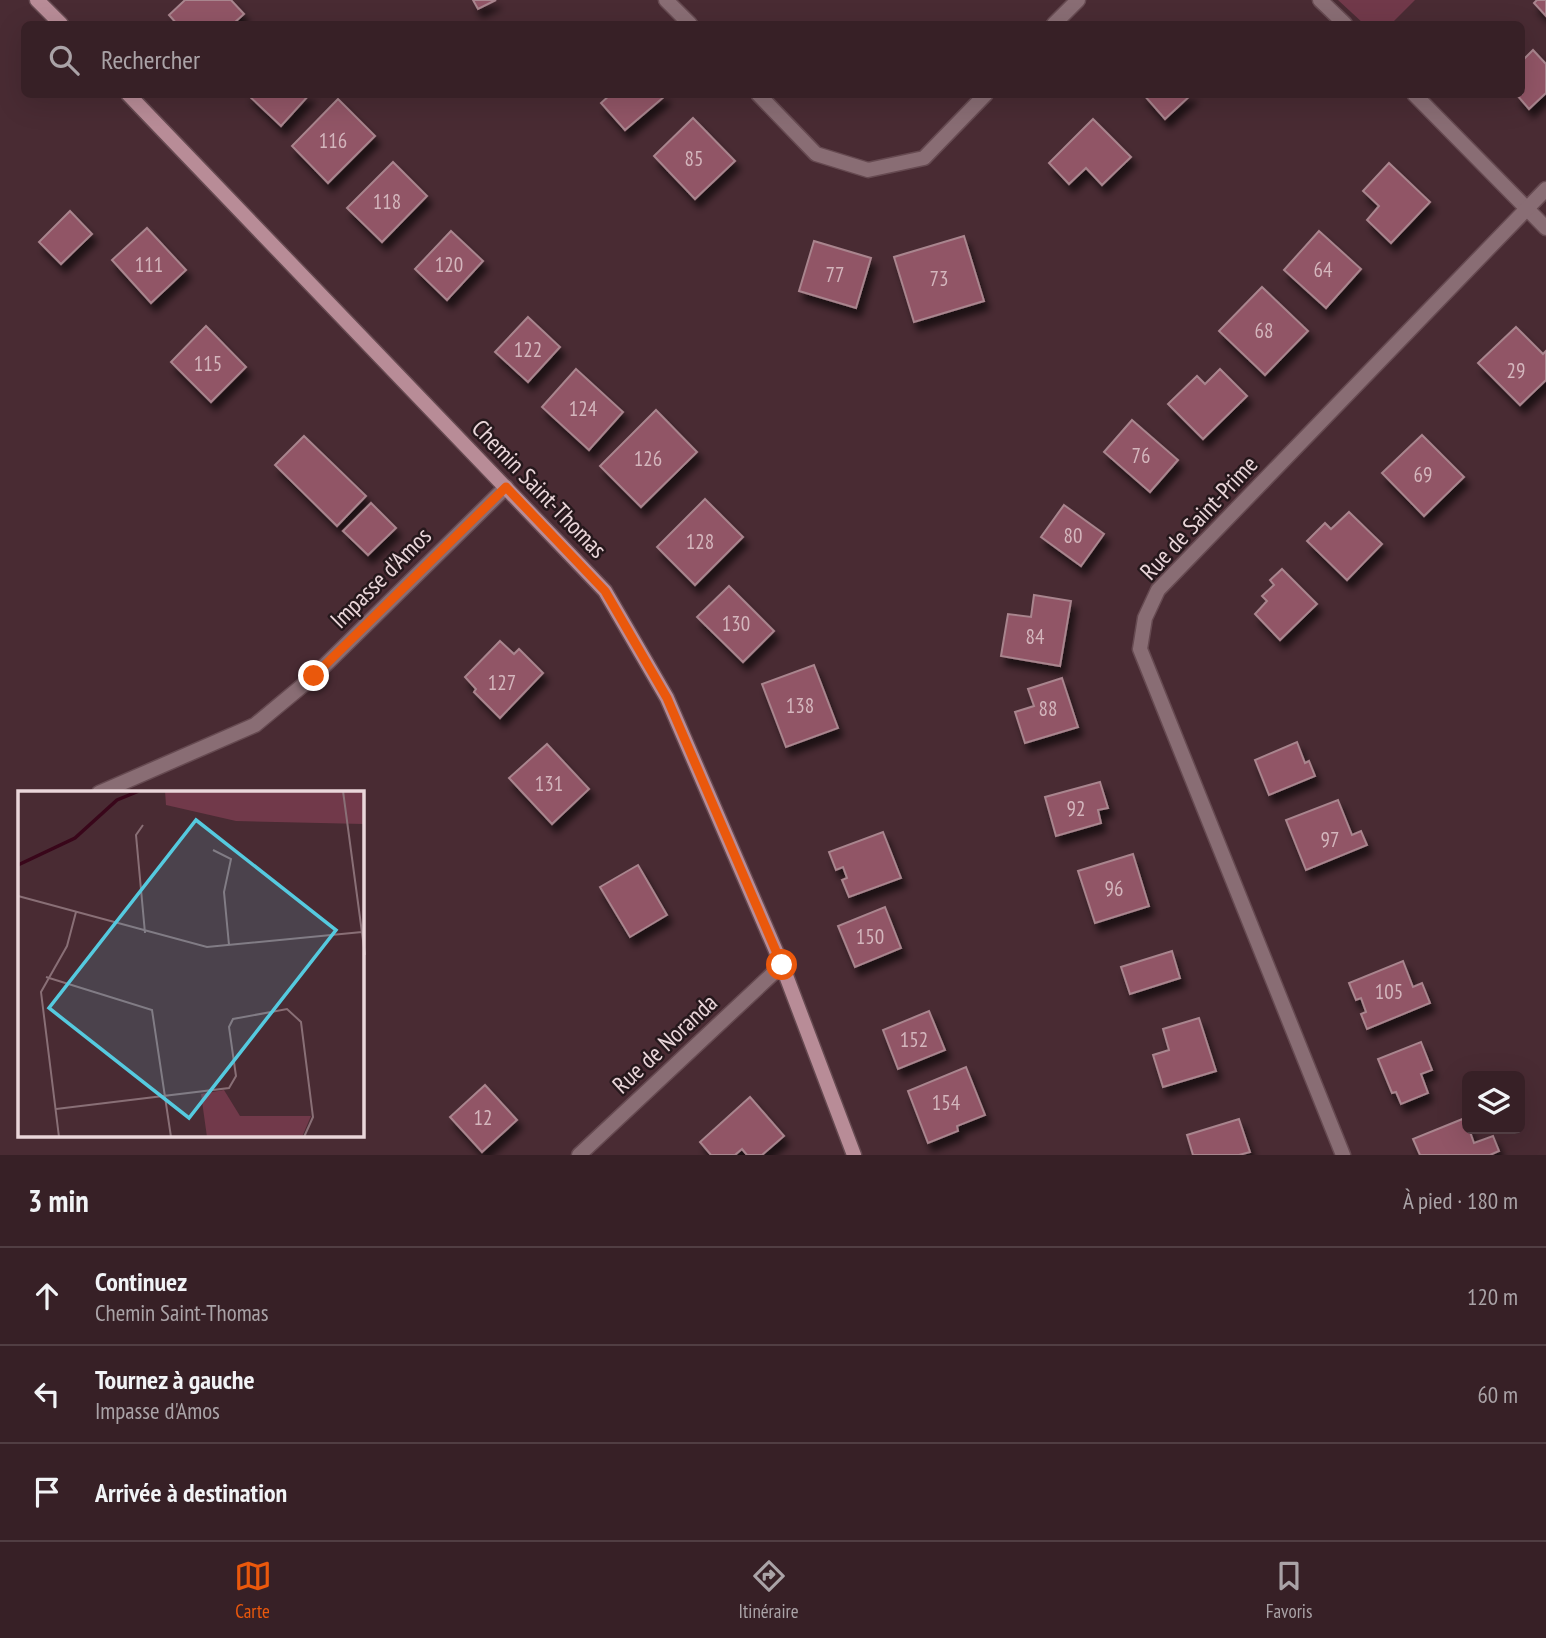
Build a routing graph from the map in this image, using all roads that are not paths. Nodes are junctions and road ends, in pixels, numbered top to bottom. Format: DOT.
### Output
graph roads {
  1 [pos="37,0"];
  2 [pos="666,0"];
  3 [pos="1078,0"];
  4 [pos="1320,0"];
  5 [pos="58,21"];
  6 [pos="687,21"];
  7 [pos="1057,21"];
  8 [pos="1342,21"];
  9 [pos="132,98"];
  10 [pos="762,98"];
  11 [pos="982,98"];
  12 [pos="1418,98"];
  13 [pos="1546,189"];
  14 [pos="1526,208"];
  15 [pos="1546,228"];
  16 [pos="506,487"];
  17 [pos="104,791"];
  18 [pos="782,965"];
  19 [pos="579,1155"];
  20 [pos="854,1155"];
  21 [pos="1343,1155"];
  1 -- 5 [label="street"];
  2 -- 6 [label="street"];
  3 -- 7 [label="street"];
  4 -- 8 [label="street"];
  9 -- 16 [label="street, Chemin Saint-Thomas"];
  10 -- 11 [label="street"];
  12 -- 14 [label="street"];
  13 -- 14 [label="street, Rue de Saint-Prime"];
  14 -- 15 [label="street"];
  14 -- 21 [label="street, Rue de Saint-Prime"];
  16 -- 17 [label="street, Impasse d'Amos"];
  16 -- 18 [label="street, Chemin Saint-Thomas"];
  18 -- 19 [label="street, Rue de Noranda"];
  18 -- 20 [label="street, Chemin Saint-Thomas"];
}
